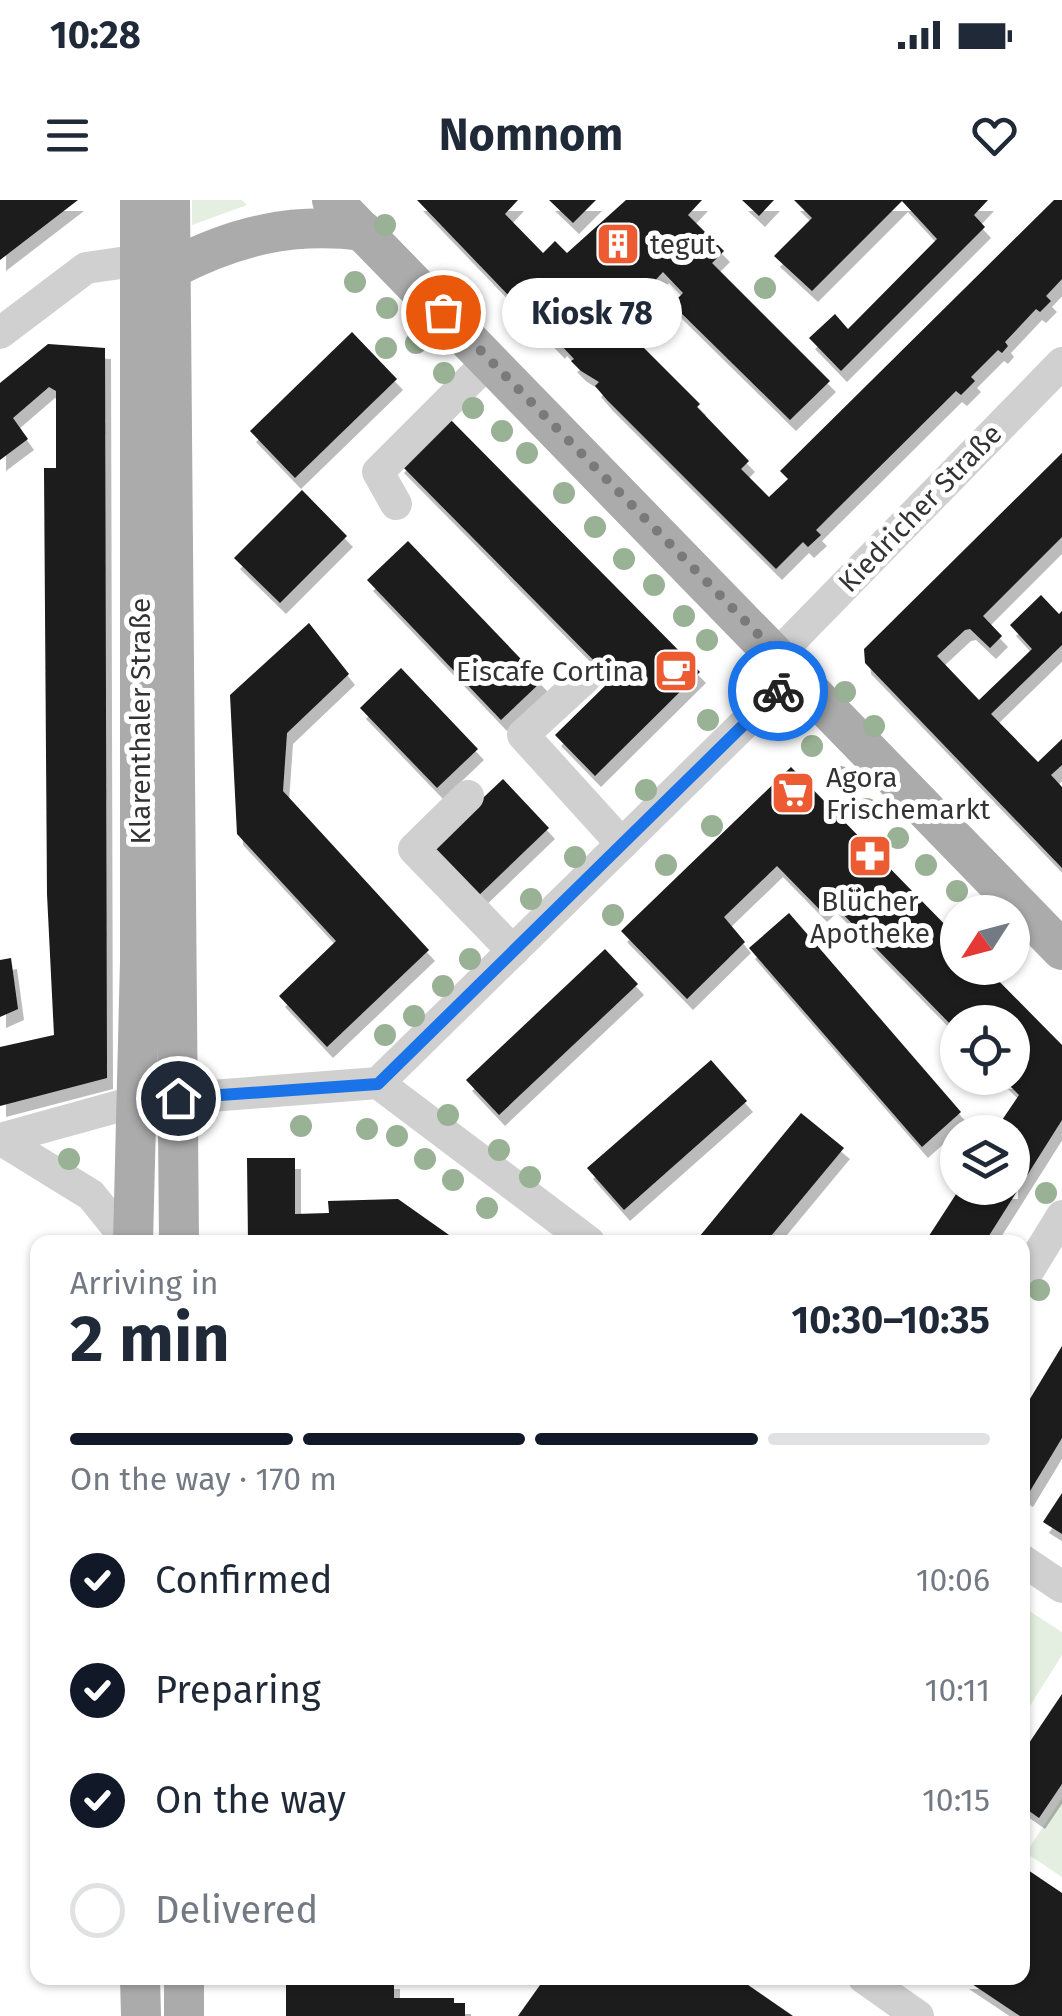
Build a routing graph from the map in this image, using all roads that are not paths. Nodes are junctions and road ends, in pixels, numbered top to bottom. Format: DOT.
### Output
graph roads {
  1 [pos="140,200"];
  2 [pos="170,200"];
  3 [pos="332,200"];
  4 [pos="363,231"];
  5 [pos="156,265"];
  6 [pos="0,333"];
  7 [pos="490,360"];
  8 [pos="1062,363"];
  9 [pos="396,504"];
  10 [pos="787,663"];
  11 [pos="585,678"];
  12 [pos="468,796"];
  13 [pos="622,844"];
  14 [pos="1062,950"];
  15 [pos="513,951"];
  16 [pos="378,1084"];
  17 [pos="178,1098"];
  18 [pos="134,1102"];
  19 [pos="0,1139"];
  20 [pos="1062,1216"];
  21 [pos="125,1235"];
  22 [pos="131,1235"];
  23 [pos="178,1235"];
  24 [pos="580,1235"];
  25 [pos="1030,1268"];
  26 [pos="1030,1565"];
  27 [pos="1062,1587"];
  28 [pos="140,1985"];
  29 [pos="184,1985"];
  30 [pos="874,1985"];
  31 [pos="140,2016"];
  32 [pos="184,2016"];
  33 [pos="918,2016"];
  1 -- 5 [label="main road, Klarenthaler Straße"];
  2 -- 5 [label="main road, Klarenthaler Straße"];
  3 -- 4 [label="main road"];
  4 -- 5 [label="main road"];
  4 -- 7 [label="main road"];
  5 -- 6 [label="street"];
  5 -- 17 [label="main road, Klarenthaler Straße"];
  5 -- 18 [label="main road, Klarenthaler Straße"];
  7 -- 9 [label="street"];
  7 -- 10 [label="main road"];
  8 -- 10 [label="street, Kiedricher Straße"];
  10 -- 13 [label="street, Kiedricher Straße"];
  10 -- 14 [label="main road"];
  11 -- 13 [label="street"];
  12 -- 15 [label="street"];
  13 -- 15 [label="street, Kiedricher Straße"];
  15 -- 16 [label="street, Kiedricher Straße"];
  16 -- 17 [label="street"];
  16 -- 24 [label="street"];
  17 -- 18 [label="street"];
  17 -- 23 [label="main road, Klarenthaler Straße"];
  18 -- 19 [label="street"];
  18 -- 22 [label="main road, Klarenthaler Straße"];
  19 -- 21 [label="street"];
  20 -- 25 [label="street"];
  26 -- 27 [label="street"];
  28 -- 31 [label="main road"];
  29 -- 32 [label="main road"];
  30 -- 33 [label="street"];
}
